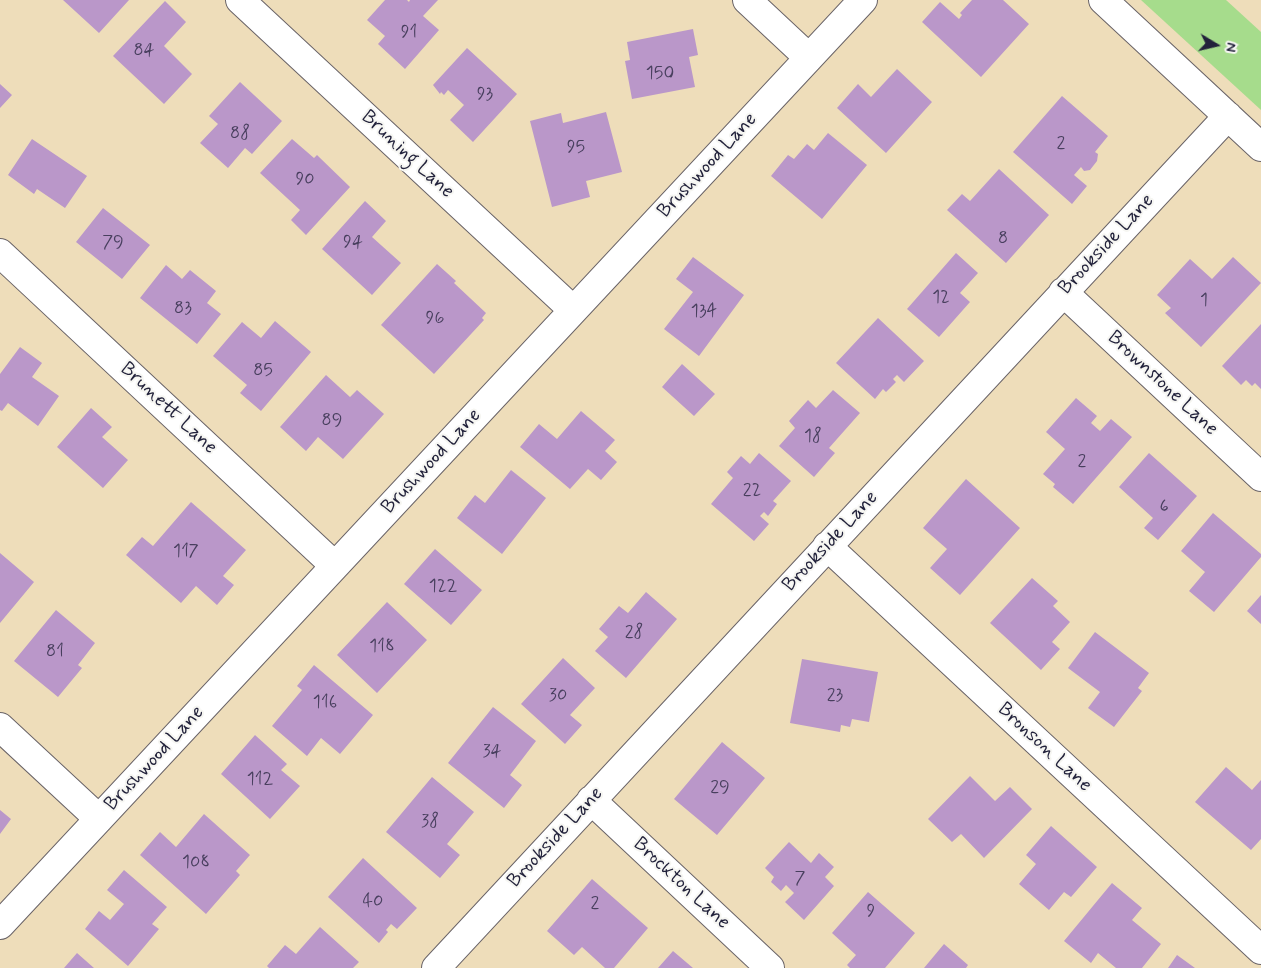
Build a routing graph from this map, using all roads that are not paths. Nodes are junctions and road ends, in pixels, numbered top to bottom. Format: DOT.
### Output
graph roads {
  1 [pos="240,0"];
  2 [pos="747,0"];
  3 [pos="863,0"];
  4 [pos="1103,0"];
  5 [pos="809,58"];
  6 [pos="1228,116"];
  7 [pos="1261,147"];
  8 [pos="0,253"];
  9 [pos="1063,292"];
  10 [pos="573,310"];
  11 [pos="1261,477"];
  12 [pos="827,546"];
  13 [pos="335,566"];
  14 [pos="0,727"];
  15 [pos="591,800"];
  16 [pos="99,819"];
  17 [pos="0,925"];
  18 [pos="1261,950"];
  19 [pos="436,968"];
  20 [pos="770,968"];
  1 -- 10 [label="street, Bruning Lane"];
  2 -- 5 [label="street"];
  3 -- 5 [label="street, Brushwood Lane"];
  4 -- 6 [label="street"];
  5 -- 10 [label="street, Brushwood Lane"];
  6 -- 7 [label="street"];
  6 -- 9 [label="street, Brookside Lane"];
  8 -- 13 [label="street, Brunett Lane"];
  9 -- 11 [label="street, Brownstone Lane"];
  9 -- 12 [label="street, Brookside Lane"];
  10 -- 13 [label="street, Brushwood Lane"];
  12 -- 15 [label="street, Brookside Lane"];
  12 -- 18 [label="street, Bronson Lane"];
  13 -- 16 [label="street, Brushwood Lane"];
  14 -- 16 [label="street"];
  15 -- 19 [label="street, Brookside Lane"];
  15 -- 20 [label="street, Brockton Lane"];
  16 -- 17 [label="street, Brushwood Lane"];
}
